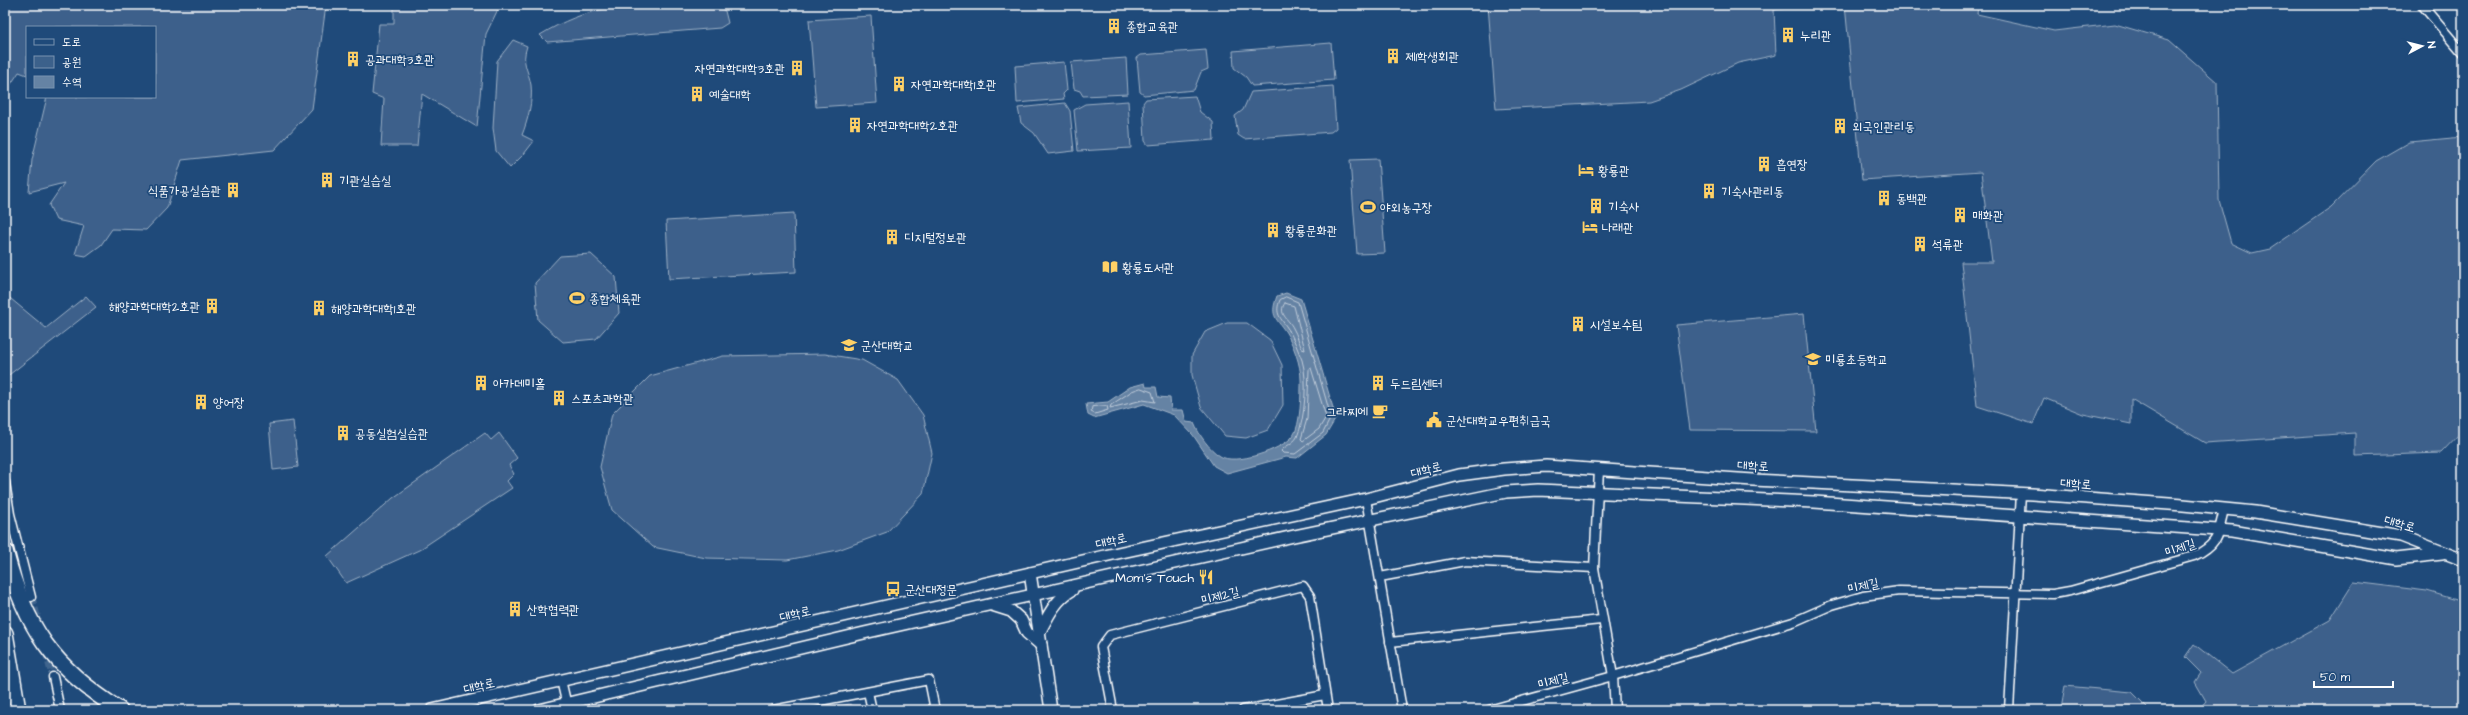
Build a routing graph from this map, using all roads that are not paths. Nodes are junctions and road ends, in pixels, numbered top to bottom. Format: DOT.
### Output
graph roads {
  1 [pos="2422,5"];
  2 [pos="2463,54"];
  3 [pos="1599,470"];
  4 [pos="5,482"];
  5 [pos="1598,493"];
  6 [pos="2020,493"];
  7 [pos="1366,499"];
  8 [pos="2224,509"];
  9 [pos="2019,517"];
  10 [pos="1370,519"];
  11 [pos="2219,530"];
  12 [pos="5,551"];
  13 [pos="2445,554"];
  14 [pos="2463,560"];
  15 [pos="1594,568"];
  16 [pos="1030,573"];
  17 [pos="1380,577"];
  18 [pos="1078,586"];
  19 [pos="2014,593"];
  20 [pos="1034,596"];
  21 [pos="32,597"];
  22 [pos="991,605"];
  23 [pos="1601,620"];
  24 [pos="5,633"];
  25 [pos="1039,633"];
  26 [pos="1390,642"];
  27 [pos="1041,645"];
  28 [pos="1613,676"];
  29 [pos="53,677"];
  30 [pos="562,680"];
  31 [pos="868,692"];
  32 [pos="1325,695"];
  33 [pos="568,707"];
  34 [pos="18,710"];
  35 [pos="60,710"];
  36 [pos="120,710"];
  37 [pos="432,710"];
  38 [pos="539,710"];
  39 [pos="773,710"];
  40 [pos="872,710"];
  41 [pos="935,710"];
  42 [pos="1051,710"];
  43 [pos="1113,710"];
  44 [pos="1243,710"];
  45 [pos="1328,710"];
  46 [pos="1402,710"];
  47 [pos="1489,710"];
  48 [pos="1615,710"];
  49 [pos="2009,710"];
  1 -- 2 [label="street"];
  3 -- 5 [label="street"];
  3 -- 6 [label="street, 대학로"];
  3 -- 7 [label="street, 대학로"];
  4 -- 21 [label="street"];
  5 -- 9 [label="street, 대학로"];
  5 -- 10 [label="street, 대학로"];
  5 -- 15 [label="street"];
  6 -- 8 [label="street, 대학로"];
  6 -- 9 [label="street"];
  7 -- 10 [label="street"];
  7 -- 16 [label="street, 대학로"];
  8 -- 11 [label="street, 미제길"];
  8 -- 13 [label="street, 대학로"];
  9 -- 11 [label="street, 대학로"];
  9 -- 19 [label="street"];
  10 -- 17 [label="street"];
  10 -- 18 [label="street, 대학로"];
  11 -- 13 [label="street, 대학로"];
  11 -- 19 [label="street, 미제길"];
  12 -- 36 [label="highway"];
  13 -- 14 [label="street, 대학로"];
  15 -- 17 [label="street"];
  15 -- 23 [label="street"];
  16 -- 20 [label="street"];
  16 -- 30 [label="street, 대학로"];
  17 -- 26 [label="street"];
  18 -- 20 [label="street, 대학로"];
  18 -- 25 [label="street"];
  19 -- 28 [label="street, 미제길"];
  19 -- 49 [label="street"];
  20 -- 22 [label="street, 대학로"];
  20 -- 25 [label="street"];
  22 -- 27 [label="street"];
  22 -- 33 [label="street, 대학로"];
  23 -- 26 [label="street"];
  23 -- 28 [label="street"];
  24 -- 34 [label="highway"];
  25 -- 27 [label="street"];
  26 -- 46 [label="street"];
  27 -- 42 [label="street"];
  28 -- 47 [label="street, 미제길"];
  28 -- 48 [label="street"];
  29 -- 35 [label="street"];
  30 -- 33 [label="street"];
  30 -- 37 [label="street, 대학로"];
  31 -- 39 [label="street"];
  31 -- 40 [label="street"];
  31 -- 41 [label="street"];
  32 -- 43 [label="street, 미제2길"];
  32 -- 44 [label="street"];
  32 -- 45 [label="street, 미제2길"];
  33 -- 38 [label="street, 대학로"];
}
